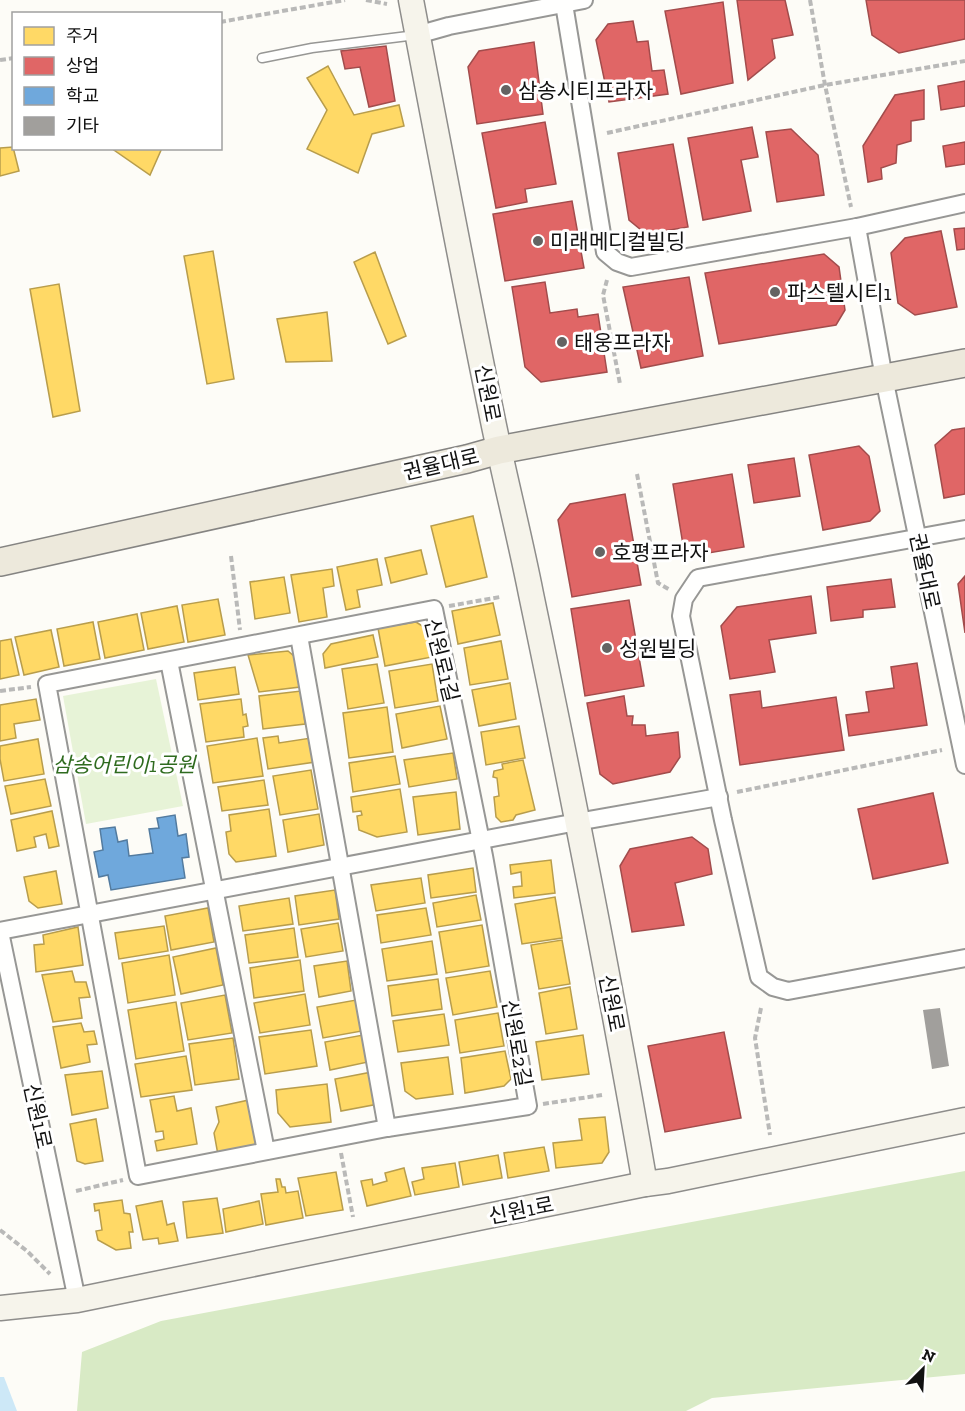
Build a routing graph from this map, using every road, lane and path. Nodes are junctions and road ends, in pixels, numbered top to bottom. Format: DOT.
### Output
graph roads {
  1 [pos="345,0"];
  2 [pos="366,0"];
  3 [pos="584,0"];
  4 [pos="810,0"];
  5 [pos="399,2"];
  6 [pos="564,4"];
  7 [pos="222,22"];
  8 [pos="417,34"];
  9 [pos="262,58"];
  10 [pos="965,61"];
  11 [pos="825,85"];
  12 [pos="607,133"];
  13 [pos="965,203"];
  14 [pos="851,207"];
  15 [pos="857,226"];
  16 [pos="607,280"];
  17 [pos="965,363"];
  18 [pos="884,378"];
  19 [pos="620,384"];
  20 [pos="499,450"];
  21 [pos="637,474"];
  22 [pos="965,529"];
  23 [pos="917,537"];
  24 [pos="231,556"];
  25 [pos="0,562"];
  26 [pos="671,591"];
  27 [pos="500,597"];
  28 [pos="434,609"];
  29 [pos="299,636"];
  30 [pos="242,647"];
  31 [pos="169,661"];
  32 [pos="47,684"];
  33 [pos="0,692"];
  34 [pos="942,750"];
  35 [pos="965,765"];
  36 [pos="737,792"];
  37 [pos="718,797"];
  38 [pos="576,822"];
  39 [pos="481,840"];
  40 [pos="341,867"];
  41 [pos="215,891"];
  42 [pos="89,915"];
  43 [pos="0,932"];
  44 [pos="965,958"];
  45 [pos="761,1008"];
  46 [pos="602,1095"];
  47 [pos="528,1106"];
  48 [pos="965,1120"];
  49 [pos="387,1128"];
  50 [pos="770,1135"];
  51 [pos="339,1137"];
  52 [pos="266,1151"];
  53 [pos="138,1176"];
  54 [pos="645,1184"];
  55 [pos="76,1191"];
  56 [pos="353,1217"];
  57 [pos="0,1230"];
  58 [pos="50,1274"];
  59 [pos="77,1300"];
  60 [pos="0,1308"];
  1 -- 7 [label="path"];
  2 -- 5 [label="path"];
  3 -- 6 [label="street"];
  4 -- 11 [label="path"];
  5 -- 8 [label="street, 신원로"];
  6 -- 8 [label="street"];
  6 -- 15 [label="street"];
  8 -- 9 [label="lane"];
  8 -- 20 [label="street, 신원로"];
  10 -- 11 [label="path"];
  11 -- 12 [label="path"];
  11 -- 14 [label="path"];
  13 -- 15 [label="street"];
  15 -- 18 [label="street"];
  16 -- 19 [label="path"];
  17 -- 18 [label="main road, 권율대로"];
  18 -- 20 [label="main road, 권율대로"];
  18 -- 23 [label="street, 권율대로"];
  20 -- 25 [label="main road, 권율대로"];
  20 -- 38 [label="street, 신원로"];
  21 -- 26 [label="path"];
  22 -- 23 [label="street"];
  23 -- 35 [label="street, 권율대로"];
  23 -- 37 [label="street"];
  24 -- 30 [label="path"];
  27 -- 28 [label="path"];
  28 -- 29 [label="street, 신원로1길"];
  28 -- 39 [label="street, 신원로1길"];
  29 -- 30 [label="street, 신원로1길"];
  29 -- 40 [label="street"];
  30 -- 31 [label="street, 신원로1길"];
  31 -- 32 [label="street, 신원로1길"];
  31 -- 41 [label="street"];
  32 -- 33 [label="path"];
  32 -- 42 [label="street"];
  34 -- 36 [label="path"];
  37 -- 38 [label="street"];
  37 -- 44 [label="street"];
  38 -- 39 [label="street"];
  38 -- 54 [label="street, 신원로"];
  39 -- 40 [label="street"];
  39 -- 47 [label="street, 신원로2길"];
  40 -- 41 [label="street"];
  40 -- 49 [label="street"];
  41 -- 42 [label="street"];
  41 -- 52 [label="street"];
  42 -- 43 [label="street"];
  42 -- 53 [label="street"];
  43 -- 59 [label="street, 신원1로"];
  45 -- 50 [label="path"];
  46 -- 47 [label="path"];
  47 -- 49 [label="street, 신원로2길"];
  48 -- 54 [label="street, 신원1로"];
  49 -- 51 [label="street, 신원로2길"];
  51 -- 52 [label="street, 신원로2길"];
  51 -- 56 [label="path"];
  52 -- 53 [label="street, 신원로2길"];
  53 -- 55 [label="path"];
  54 -- 59 [label="street, 신원1로"];
  57 -- 58 [label="path"];
  59 -- 60 [label="street, 신원1로"];
}
